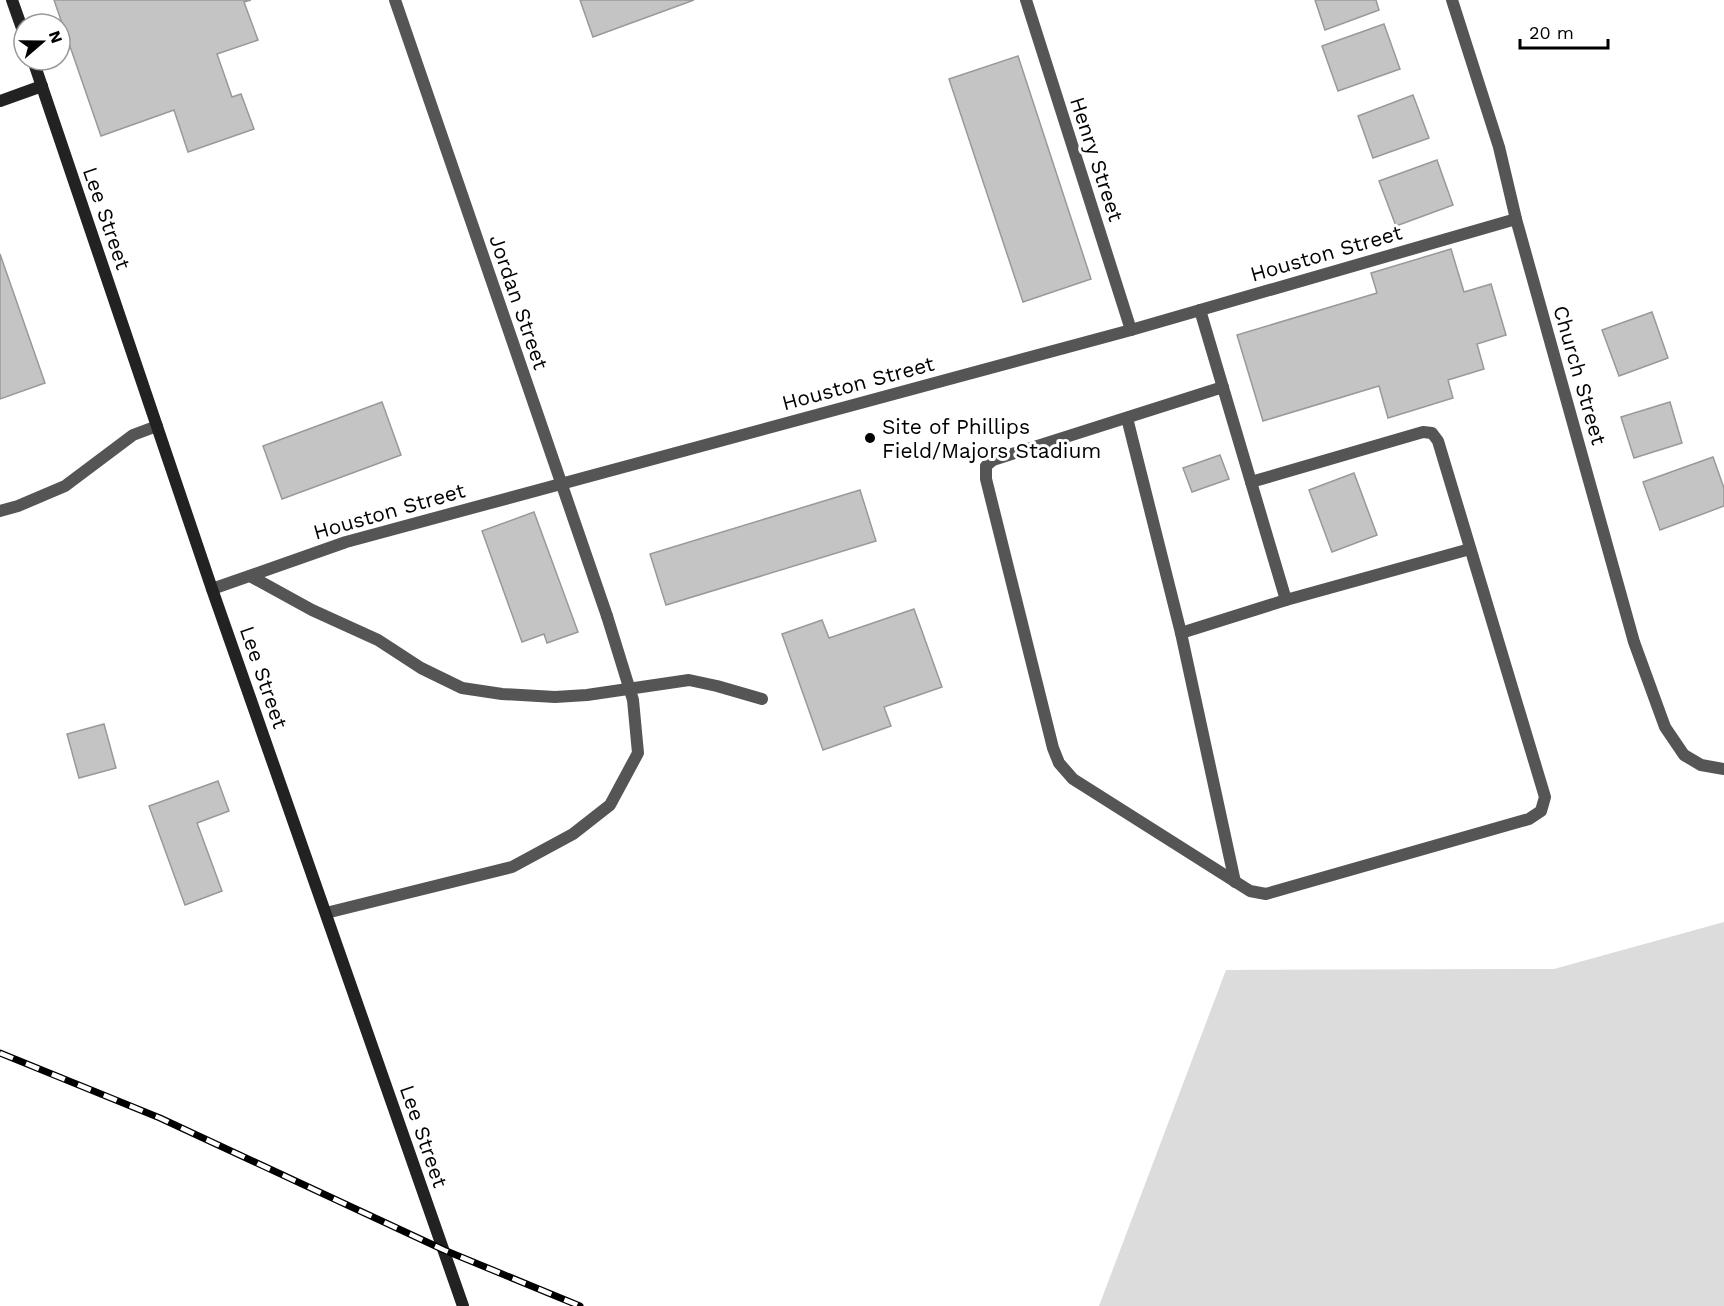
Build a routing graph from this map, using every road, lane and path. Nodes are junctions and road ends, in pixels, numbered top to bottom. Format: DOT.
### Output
graph roads {
  1 [pos="395,0"];
  2 [pos="1026,0"];
  3 [pos="1452,0"];
  4 [pos="37,72"];
  5 [pos="42,86"];
  6 [pos="0,101"];
  7 [pos="1516,219"];
  8 [pos="1200,310"];
  9 [pos="1131,330"];
  10 [pos="1223,387"];
  11 [pos="1126,418"];
  12 [pos="157,426"];
  13 [pos="1251,482"];
  14 [pos="561,483"];
  15 [pos="0,511"];
  16 [pos="1470,549"];
  17 [pos="250,576"];
  18 [pos="212,589"];
  19 [pos="1286,600"];
  20 [pos="1181,633"];
  21 [pos="630,689"];
  22 [pos="762,699"];
  23 [pos="1724,769"];
  24 [pos="1235,882"];
  25 [pos="326,913"];
  26 [pos="463,1306"];
  1 -- 14 [label="street, Jordan Street"];
  2 -- 9 [label="street, Henry Street"];
  3 -- 7 [label="street, Church Street"];
  4 -- 5 [label="main road, Lee Street"];
  5 -- 6 [label="main road"];
  5 -- 12 [label="main road, Lee Street"];
  7 -- 8 [label="street, Houston Street"];
  7 -- 23 [label="street, Church Street"];
  8 -- 9 [label="street, Houston Street"];
  8 -- 10 [label="street"];
  9 -- 14 [label="street, Houston Street"];
  10 -- 11 [label="street"];
  10 -- 13 [label="street"];
  11 -- 20 [label="street"];
  11 -- 24 [label="street"];
  12 -- 15 [label="street"];
  12 -- 18 [label="main road, Lee Street"];
  13 -- 16 [label="street"];
  13 -- 19 [label="street"];
  14 -- 17 [label="street, Houston Street"];
  14 -- 21 [label="street, Jordan Street"];
  16 -- 19 [label="street"];
  16 -- 24 [label="street"];
  17 -- 18 [label="street, Houston Street"];
  17 -- 21 [label="street"];
  18 -- 25 [label="main road, Lee Street"];
  19 -- 20 [label="street"];
  20 -- 24 [label="street"];
  21 -- 22 [label="street"];
  21 -- 25 [label="street, Jordan Street"];
  25 -- 26 [label="main road, Lee Street"];
}
